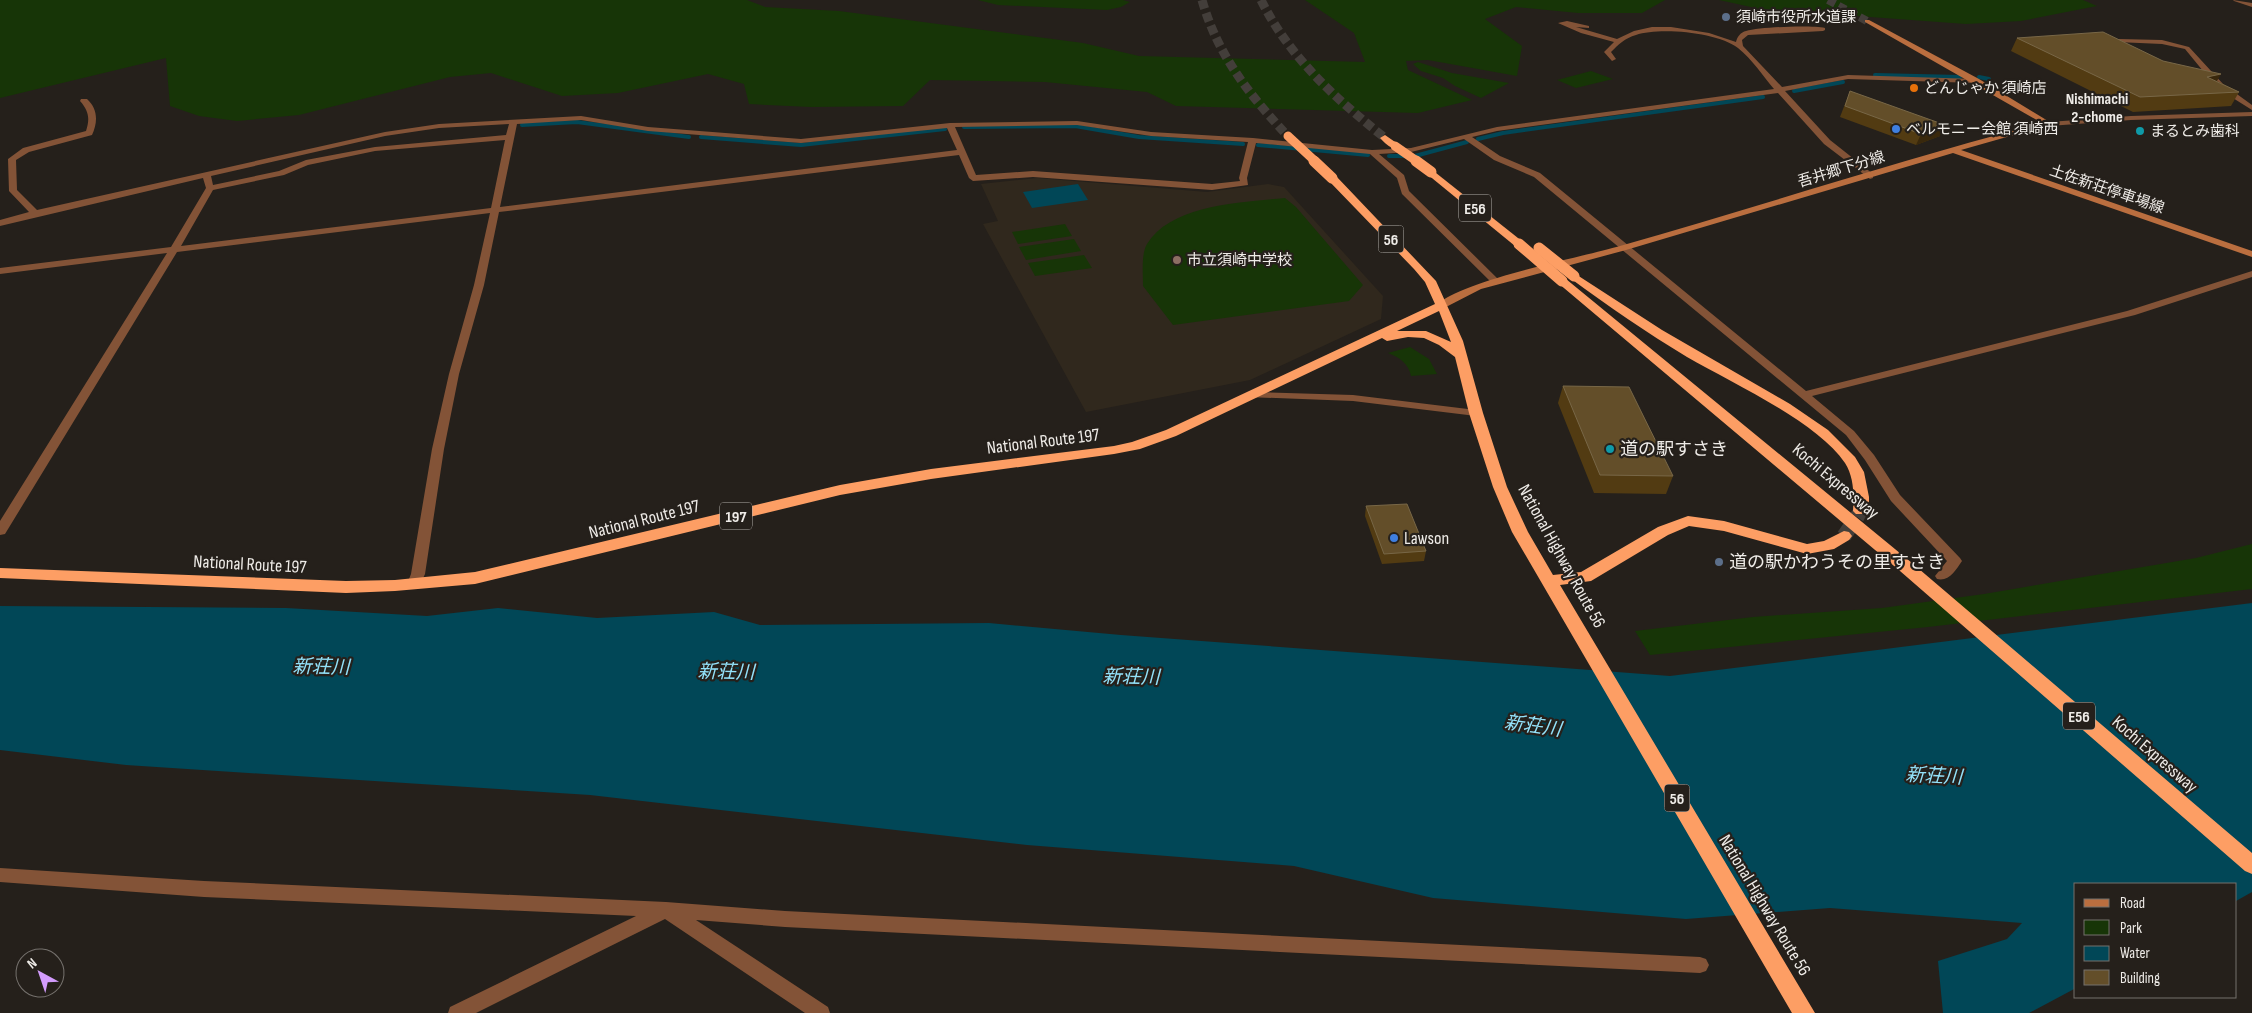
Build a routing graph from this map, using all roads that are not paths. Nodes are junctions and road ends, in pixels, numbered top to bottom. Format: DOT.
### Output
graph roads {
  1 [pos="2236,0"];
  2 [pos="2252,5"];
  3 [pos="1867,21"];
  4 [pos="1587,27"];
  5 [pos="1823,29"];
  6 [pos="1619,41"];
  7 [pos="2120,42"];
  8 [pos="1740,46"];
  9 [pos="1612,59"];
  10 [pos="1976,81"];
  11 [pos="1780,90"];
  12 [pos="84,101"];
  13 [pos="2252,108"];
  14 [pos="2252,114"];
  15 [pos="513,122"];
  16 [pos="2049,124"];
  17 [pos="950,125"];
  18 [pos="1286,134"];
  19 [pos="510,137"];
  20 [pos="1466,137"];
  21 [pos="1385,138"];
  22 [pos="1253,140"];
  23 [pos="1953,150"];
  24 [pos="962,152"];
  25 [pos="1372,152"];
  26 [pos="206,174"];
  27 [pos="1870,176"];
  28 [pos="210,188"];
  29 [pos="494,211"];
  30 [pos="35,214"];
  31 [pos="0,223"];
  32 [pos="1623,248"];
  33 [pos="174,250"];
  34 [pos="2252,254"];
  35 [pos="0,271"];
  36 [pos="2252,274"];
  37 [pos="1568,278"];
  38 [pos="1496,282"];
  39 [pos="1442,305"];
  40 [pos="1346,352"];
  41 [pos="1460,355"];
  42 [pos="1251,395"];
  43 [pos="1804,395"];
  44 [pos="1476,413"];
  45 [pos="1861,511"];
  46 [pos="0,531"];
  47 [pos="1844,536"];
  48 [pos="0,573"];
  49 [pos="1942,576"];
  50 [pos="1550,582"];
  51 [pos="414,584"];
  52 [pos="2252,865"];
  53 [pos="0,875"];
  54 [pos="666,910"];
  55 [pos="1700,965"];
  56 [pos="458,1013"];
  57 [pos="821,1013"];
  58 [pos="1804,1013"];
  1 -- 2 [label="street"];
  3 -- 10 [label="main road"];
  4 -- 6 [label="street"];
  5 -- 8 [label="street"];
  6 -- 8 [label="street"];
  6 -- 9 [label="street"];
  7 -- 13 [label="street"];
  8 -- 11 [label="street"];
  10 -- 11 [label="street"];
  10 -- 16 [label="main road"];
  11 -- 20 [label="street"];
  11 -- 27 [label="street"];
  12 -- 30 [label="street"];
  14 -- 16 [label="street"];
  15 -- 17 [label="street"];
  15 -- 19 [label="street"];
  15 -- 26 [label="street"];
  16 -- 23 [label="main road, 吾井郷下分線"];
  17 -- 22 [label="street"];
  17 -- 24 [label="street"];
  18 -- 39 [label="highway, National Highway Route 56 / 56, bridge"];
  19 -- 28 [label="street"];
  19 -- 29 [label="street"];
  20 -- 25 [label="street"];
  20 -- 32 [label="street"];
  21 -- 37 [label="highway, Kochi Expressway / E56, bridge"];
  22 -- 24 [label="street"];
  22 -- 25 [label="street"];
  23 -- 27 [label="main road, 吾井郷下分線"];
  23 -- 34 [label="main road, 土佐新荘停車場線"];
  24 -- 29 [label="street"];
  25 -- 38 [label="street"];
  26 -- 28 [label="street"];
  26 -- 30 [label="street"];
  27 -- 32 [label="main road, 吾井郷下分線"];
  28 -- 33 [label="street"];
  29 -- 33 [label="street"];
  29 -- 51 [label="street"];
  30 -- 31 [label="street"];
  32 -- 38 [label="main road, 吾井郷下分線"];
  32 -- 43 [label="street"];
  33 -- 35 [label="street"];
  33 -- 46 [label="street"];
  36 -- 43 [label="street"];
  37 -- 45 [label="highway"];
  37 -- 52 [label="highway, Kochi Expressway / E56"];
  38 -- 39 [label="main road, 吾井郷下分線"];
  39 -- 40 [label="highway, National Route 197 / 197"];
  39 -- 41 [label="highway, National Highway Route 56 / 56"];
  40 -- 41 [label="highway"];
  40 -- 42 [label="highway, National Route 197 / 197"];
  41 -- 44 [label="highway, National Highway Route 56 / 56"];
  42 -- 44 [label="street"];
  42 -- 51 [label="highway, National Route 197 / 197"];
  43 -- 49 [label="street"];
  44 -- 50 [label="highway, National Highway Route 56 / 56"];
  47 -- 50 [label="highway"];
  48 -- 51 [label="highway, National Route 197 / 197"];
  50 -- 58 [label="highway, National Highway Route 56 / 56"];
  53 -- 54 [label="street"];
  54 -- 55 [label="street"];
  54 -- 56 [label="street"];
  54 -- 57 [label="street"];
}
